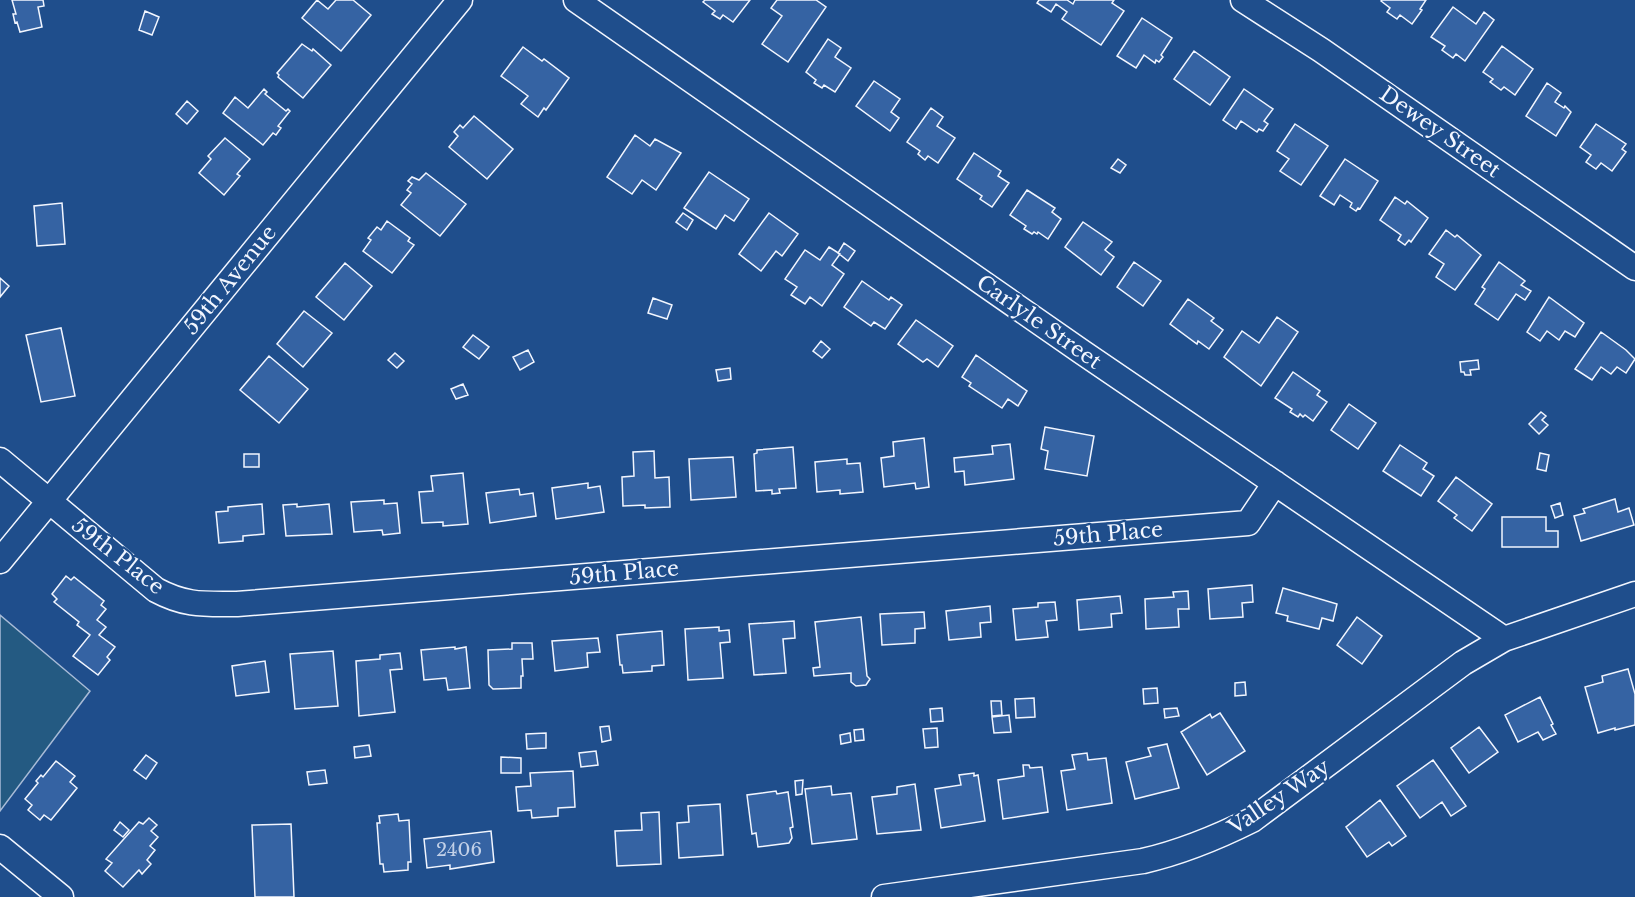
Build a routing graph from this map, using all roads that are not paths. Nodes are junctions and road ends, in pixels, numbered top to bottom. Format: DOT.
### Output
graph roads {
  1 [pos="460,0"];
  2 [pos="576,0"];
  3 [pos="1243,0"];
  4 [pos="1635,268"];
  5 [pos="0,460"];
  6 [pos="1275,483"];
  7 [pos="50,500"];
  8 [pos="0,561"];
  9 [pos="1635,594"];
  10 [pos="1504,639"];
  11 [pos="0,847"];
  12 [pos="61,897"];
  13 [pos="884,897"];
  1 -- 7 [label="street, 59th Avenue"];
  2 -- 6 [label="street, Carlyle Street"];
  3 -- 4 [label="street, Dewey Street"];
  5 -- 7 [label="street, 59th Place"];
  6 -- 7 [label="street, 59th Place"];
  6 -- 10 [label="street, Carlyle Street"];
  7 -- 8 [label="street, 59th Avenue"];
  9 -- 10 [label="street, Valley Way"];
  10 -- 13 [label="street, Valley Way"];
  11 -- 12 [label="street"];
}
